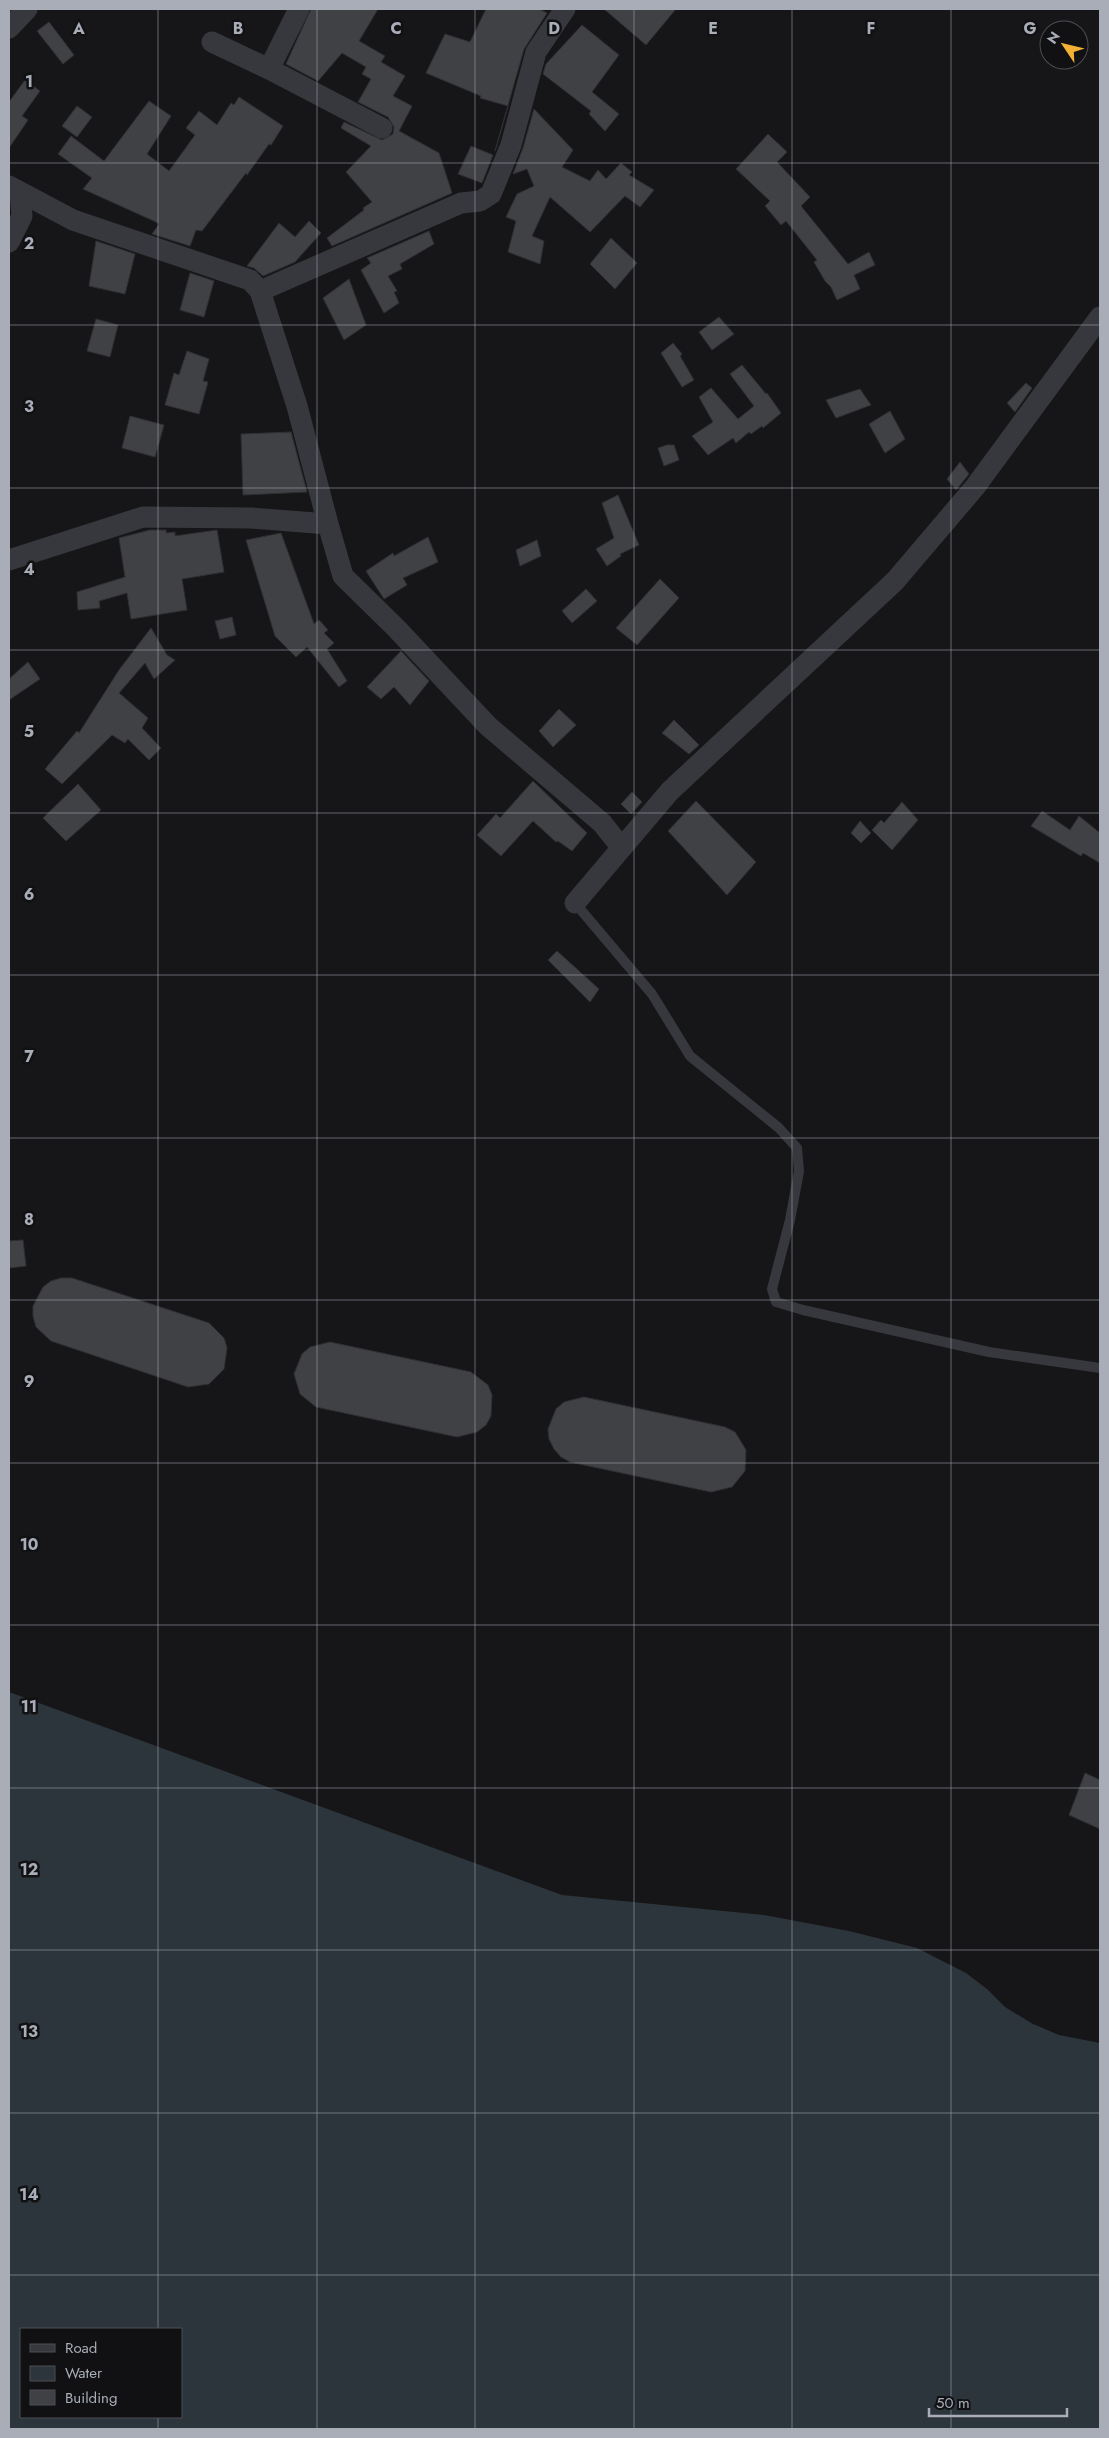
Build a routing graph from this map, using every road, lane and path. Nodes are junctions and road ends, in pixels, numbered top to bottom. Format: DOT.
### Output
graph roads {
  1 [pos="27,9"];
  2 [pos="299,9"];
  3 [pos="565,9"];
  4 [pos="9,28"];
  5 [pos="212,42"];
  6 [pos="269,69"];
  7 [pos="382,128"];
  8 [pos="14,189"];
  9 [pos="9,242"];
  10 [pos="260,291"];
  11 [pos="1100,317"];
  12 [pos="328,524"];
  13 [pos="9,560"];
  14 [pos="621,847"];
  15 [pos="575,903"];
  16 [pos="1100,1368"];
  1 -- 4 [label="street"];
  2 -- 6 [label="street"];
  3 -- 10 [label="street"];
  5 -- 6 [label="street"];
  6 -- 7 [label="street"];
  8 -- 9 [label="street"];
  8 -- 10 [label="street"];
  10 -- 12 [label="street"];
  11 -- 14 [label="street"];
  12 -- 13 [label="street"];
  12 -- 14 [label="street"];
  14 -- 15 [label="street"];
  15 -- 16 [label="lane"];
}
